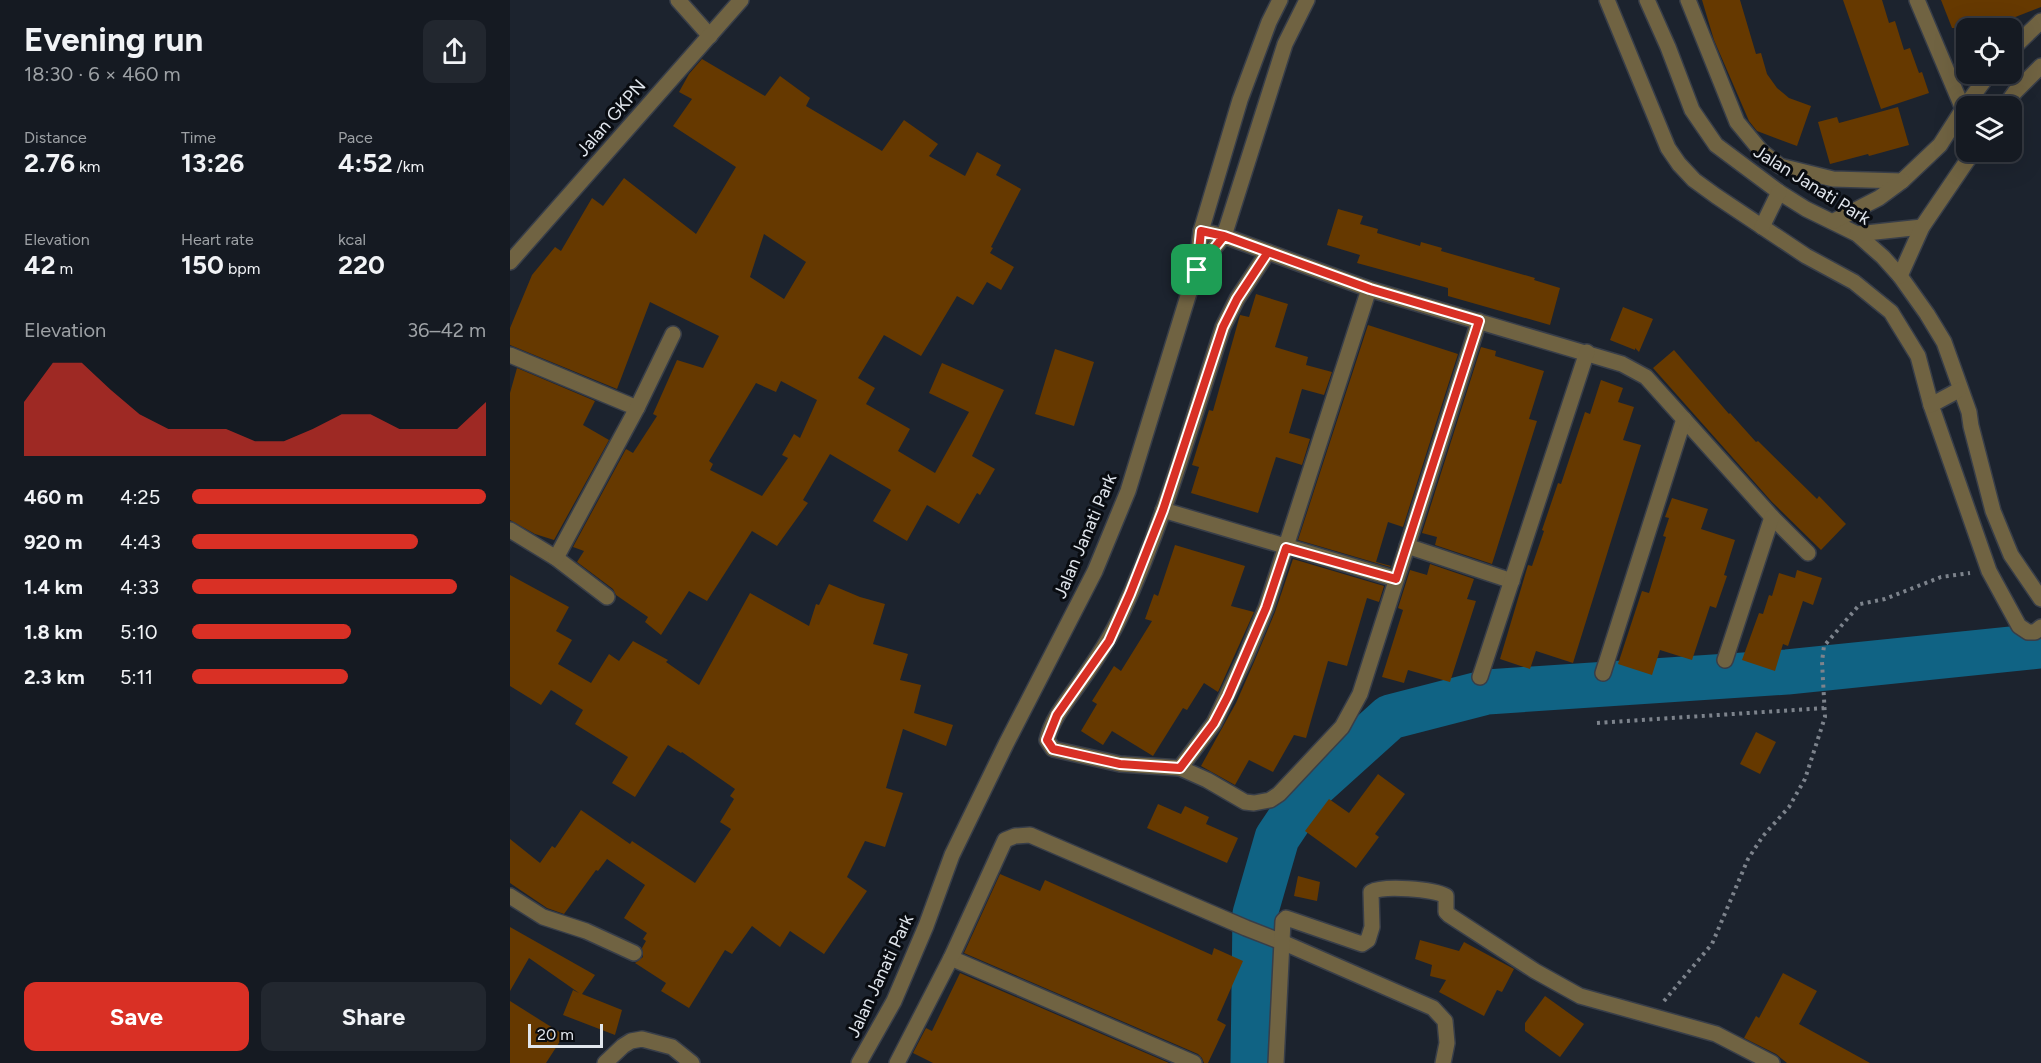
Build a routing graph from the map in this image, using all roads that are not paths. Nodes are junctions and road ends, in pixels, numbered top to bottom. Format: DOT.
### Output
graph roads {
  1 [pos="678,0"];
  2 [pos="741,0"];
  3 [pos="1280,0"];
  4 [pos="1307,0"];
  5 [pos="1606,0"];
  6 [pos="1647,0"];
  7 [pos="1688,0"];
  8 [pos="1917,0"];
  9 [pos="2041,21"];
  10 [pos="710,36"];
  11 [pos="2022,39"];
  12 [pos="2041,66"];
  13 [pos="1958,96"];
  14 [pos="2012,96"];
  15 [pos="1956,120"];
  16 [pos="1966,162"];
  17 [pos="1902,181"];
  18 [pos="1779,192"];
  19 [pos="1834,221"];
  20 [pos="1922,226"];
  21 [pos="1762,227"];
  22 [pos="1201,231"];
  23 [pos="1857,234"];
  24 [pos="1224,236"];
  25 [pos="1268,252"];
  26 [pos="513,254"];
  27 [pos="1197,270"];
  28 [pos="1900,276"];
  29 [pos="1370,289"];
  30 [pos="1479,321"];
  31 [pos="673,334"];
  32 [pos="1587,352"];
  33 [pos="510,355"];
  34 [pos="1959,390"];
  35 [pos="1931,405"];
  36 [pos="637,408"];
  37 [pos="1684,419"];
  38 [pos="1163,510"];
  39 [pos="1772,517"];
  40 [pos="510,530"];
  41 [pos="1407,546"];
  42 [pos="1286,548"];
  43 [pos="1808,553"];
  44 [pos="556,558"];
  45 [pos="1396,579"];
  46 [pos="1512,580"];
  47 [pos="607,597"];
  48 [pos="2041,599"];
  49 [pos="2041,627"];
  50 [pos="1725,660"];
  51 [pos="1603,673"];
  52 [pos="1480,676"];
  53 [pos="1180,768"];
  54 [pos="510,896"];
  55 [pos="1277,939"];
  56 [pos="634,953"];
  57 [pos="951,958"];
  58 [pos="606,1063"];
  59 [pos="692,1063"];
  60 [pos="859,1063"];
  61 [pos="897,1063"];
  62 [pos="1194,1063"];
  63 [pos="1276,1063"];
  64 [pos="1443,1063"];
  65 [pos="1772,1063"];
  1 -- 10 [label="street"];
  2 -- 10 [label="street, Jalan GKPN"];
  3 -- 22 [label="street, Jalan Janati Park"];
  4 -- 24 [label="street"];
  5 -- 21 [label="street"];
  6 -- 18 [label="street, Jalan Janati Park"];
  7 -- 17 [label="street, Jalan Janati Park"];
  8 -- 13 [label="street"];
  9 -- 11 [label="street"];
  10 -- 26 [label="street, Jalan GKPN"];
  12 -- 14 [label="street"];
  15 -- 17 [label="street"];
  16 -- 20 [label="street"];
  17 -- 19 [label="street"];
  18 -- 19 [label="street, Jalan Janati Park"];
  18 -- 21 [label="street"];
  19 -- 23 [label="street, Jalan Janati Park"];
  20 -- 23 [label="street"];
  20 -- 28 [label="street"];
  21 -- 35 [label="street"];
  22 -- 24 [label="street"];
  22 -- 27 [label="street, Jalan Janati Park"];
  23 -- 28 [label="street, Jalan Janati Park"];
  24 -- 25 [label="street"];
  24 -- 27 [label="street"];
  25 -- 29 [label="street"];
  25 -- 38 [label="street"];
  27 -- 60 [label="street, Jalan Janati Park"];
  28 -- 34 [label="street, Jalan Janati Park"];
  29 -- 30 [label="street"];
  29 -- 42 [label="street"];
  30 -- 32 [label="street"];
  30 -- 41 [label="street"];
  31 -- 36 [label="street"];
  32 -- 37 [label="street"];
  32 -- 46 [label="street"];
  33 -- 36 [label="street"];
  34 -- 35 [label="street"];
  34 -- 48 [label="street, Jalan Janati Park"];
  35 -- 49 [label="street"];
  36 -- 44 [label="street"];
  37 -- 39 [label="street"];
  37 -- 51 [label="street"];
  38 -- 42 [label="street"];
  38 -- 53 [label="street"];
  39 -- 43 [label="street"];
  39 -- 50 [label="street"];
  40 -- 44 [label="street"];
  41 -- 45 [label="street"];
  41 -- 46 [label="street"];
  42 -- 45 [label="street"];
  42 -- 53 [label="street"];
  44 -- 47 [label="street"];
  45 -- 53 [label="street"];
  46 -- 52 [label="street"];
  54 -- 56 [label="street"];
  55 -- 57 [label="street"];
  55 -- 63 [label="street"];
  55 -- 64 [label="street"];
  55 -- 65 [label="street"];
  57 -- 61 [label="street"];
  57 -- 62 [label="street"];
  58 -- 59 [label="street"];
}
